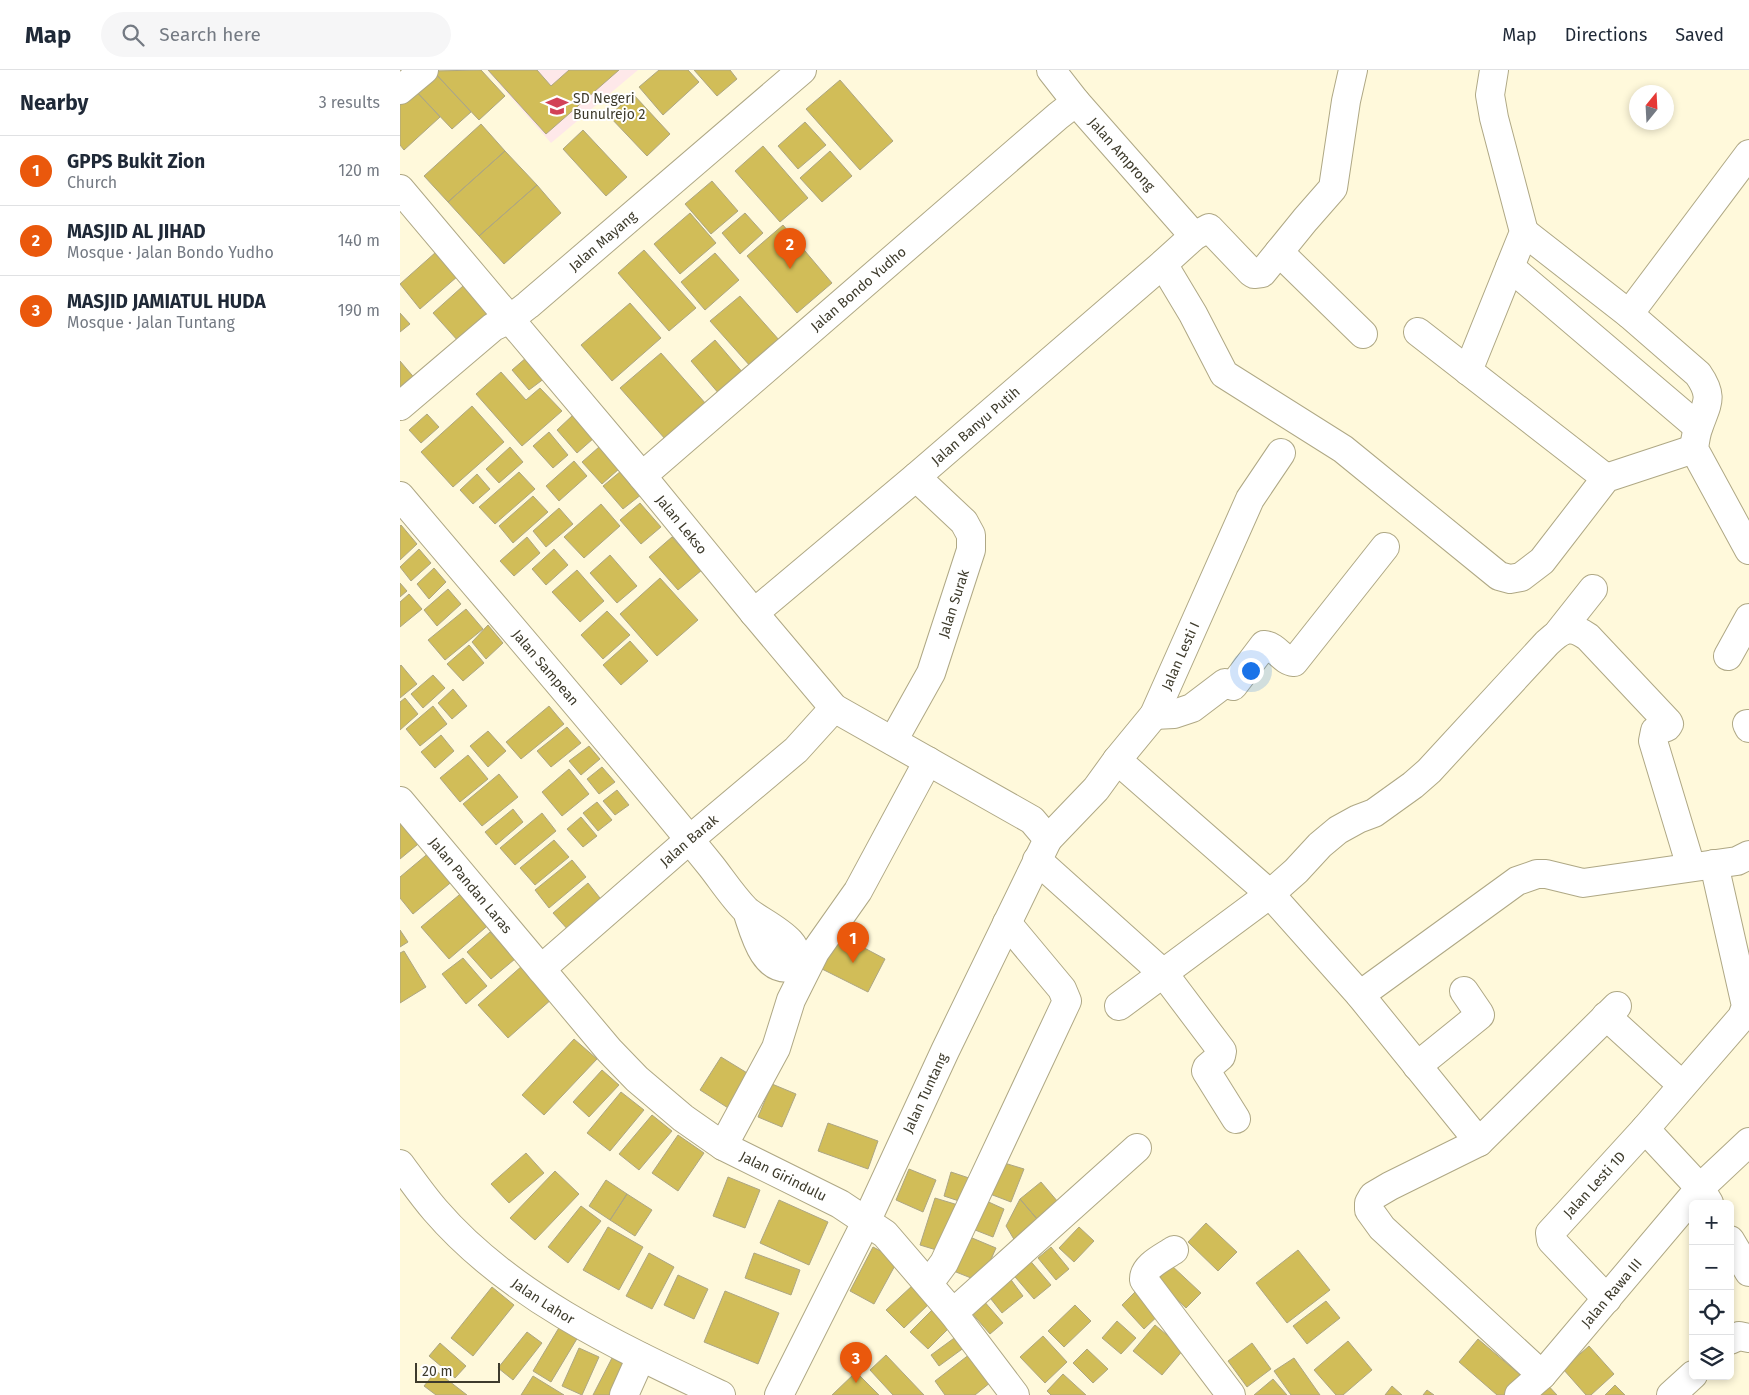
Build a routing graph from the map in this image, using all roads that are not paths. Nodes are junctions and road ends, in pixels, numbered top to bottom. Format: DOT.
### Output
graph roads {
  1 [pos="424,70"];
  2 [pos="802,70"];
  3 [pos="1050,70"];
  4 [pos="1353,70"];
  5 [pos="1494,70"];
  6 [pos="400,90"];
  7 [pos="1076,102"];
  8 [pos="1749,154"];
  9 [pos="400,189"];
  10 [pos="1524,232"];
  11 [pos="1194,236"];
  12 [pos="1279,252"];
  13 [pos="1163,264"];
  14 [pos="1510,267"];
  15 [pos="1629,314"];
  16 [pos="510,319"];
  17 [pos="1418,332"];
  18 [pos="1363,334"];
  19 [pos="1468,371"];
  20 [pos="400,406"];
  21 [pos="1696,438"];
  22 [pos="1281,453"];
  23 [pos="642,476"];
  24 [pos="916,477"];
  25 [pos="1606,478"];
  26 [pos="400,496"];
  27 [pos="1385,547"];
  28 [pos="1749,550"];
  29 [pos="1593,589"];
  30 [pos="754,613"];
  31 [pos="1749,618"];
  32 [pos="1559,632"];
  33 [pos="1728,656"];
  34 [pos="834,708"];
  35 [pos="1154,715"];
  36 [pos="893,741"];
  37 [pos="1117,760"];
  38 [pos="928,761"];
  39 [pos="400,801"];
  40 [pos="689,840"];
  41 [pos="1042,850"];
  42 [pos="1749,855"];
  43 [pos="1703,865"];
  44 [pos="1270,894"];
  45 [pos="1007,924"];
  46 [pos="541,969"];
  47 [pos="798,971"];
  48 [pos="1164,974"];
  49 [pos="1464,991"];
  50 [pos="1360,995"];
  51 [pos="1119,1006"];
  52 [pos="1417,1066"];
  53 [pos="1682,1085"];
  54 [pos="1236,1119"];
  55 [pos="1645,1129"];
  56 [pos="1479,1142"];
  57 [pos="1749,1142"];
  58 [pos="723,1146"];
  59 [pos="1137,1148"];
  60 [pos="400,1164"];
  61 [pos="1705,1196"];
  62 [pos="866,1222"];
  63 [pos="1733,1245"];
  64 [pos="1174,1250"];
  65 [pos="1749,1272"];
  66 [pos="929,1284"];
  67 [pos="1607,1299"];
  68 [pos="953,1313"];
  69 [pos="1734,1338"];
  70 [pos="1749,1338"];
  71 [pos="640,1358"];
  72 [pos="1542,1375"];
  73 [pos="1689,1379"];
  74 [pos="624,1395"];
  75 [pos="721,1395"];
  76 [pos="779,1395"];
  77 [pos="1015,1395"];
  78 [pos="1231,1395"];
  79 [pos="1519,1395"];
  80 [pos="1671,1395"];
  1 -- 6 [label="street"];
  2 -- 16 [label="street, Jalan Mayang"];
  3 -- 7 [label="street, Jalan Amprong"];
  4 -- 12 [label="street"];
  5 -- 10 [label="street"];
  7 -- 11 [label="street, Jalan Amprong"];
  7 -- 23 [label="street, Jalan Bondo Yudho"];
  8 -- 15 [label="street"];
  9 -- 16 [label="street, Jalan Lekso"];
  10 -- 14 [label="street"];
  10 -- 15 [label="street"];
  11 -- 12 [label="street"];
  11 -- 13 [label="street, Jalan Banyu Putih"];
  12 -- 18 [label="street"];
  13 -- 24 [label="street, Jalan Banyu Putih"];
  13 -- 25 [label="street"];
  14 -- 19 [label="street"];
  14 -- 21 [label="street"];
  15 -- 21 [label="street"];
  16 -- 20 [label="street, Jalan Mayang"];
  16 -- 23 [label="street, Jalan Lekso"];
  17 -- 19 [label="street"];
  19 -- 25 [label="street"];
  21 -- 25 [label="street"];
  21 -- 28 [label="street"];
  22 -- 35 [label="street, Jalan Lesti I"];
  23 -- 30 [label="street, Jalan Lekso"];
  24 -- 30 [label="street, Jalan Banyu Putih"];
  24 -- 36 [label="street, Jalan Surak"];
  26 -- 40 [label="street, Jalan Sampean"];
  27 -- 35 [label="street"];
  29 -- 32 [label="street"];
  30 -- 34 [label="street, Jalan Lekso"];
  31 -- 33 [label="street"];
  32 -- 43 [label="street"];
  32 -- 44 [label="street"];
  34 -- 36 [label="street, Jalan Lekso"];
  34 -- 40 [label="street, Jalan Barak"];
  35 -- 37 [label="street, Jalan Lesti I"];
  36 -- 38 [label="street, Jalan Lekso"];
  37 -- 41 [label="street, Jalan Lesti I"];
  37 -- 44 [label="street"];
  38 -- 41 [label="street, Jalan Lekso"];
  38 -- 47 [label="street"];
  39 -- 46 [label="street, Jalan Pandan Laras"];
  40 -- 46 [label="street, Jalan Barak"];
  40 -- 47 [label="street, Jalan Sampean"];
  41 -- 45 [label="street, Jalan Tuntang"];
  41 -- 48 [label="street"];
  42 -- 43 [label="street"];
  43 -- 50 [label="street"];
  43 -- 53 [label="street"];
  44 -- 48 [label="street"];
  44 -- 50 [label="street"];
  45 -- 62 [label="street, Jalan Tuntang"];
  45 -- 66 [label="street"];
  46 -- 58 [label="street, Jalan Girindulu"];
  47 -- 58 [label="street"];
  48 -- 51 [label="street"];
  48 -- 54 [label="street"];
  49 -- 52 [label="street"];
  50 -- 52 [label="street"];
  52 -- 56 [label="street"];
  53 -- 55 [label="street"];
  53 -- 56 [label="street"];
  55 -- 61 [label="street"];
  55 -- 67 [label="street, Jalan Lesti 1D"];
  56 -- 72 [label="street"];
  57 -- 61 [label="street, Jalan Rawa III"];
  58 -- 62 [label="street, Jalan Girindulu"];
  59 -- 68 [label="street"];
  60 -- 71 [label="street, Jalan Lahor"];
  61 -- 67 [label="street, Jalan Rawa III"];
  62 -- 66 [label="street, Jalan Girindulu"];
  62 -- 76 [label="street, Jalan Tuntang"];
  63 -- 65 [label="street"];
  64 -- 78 [label="street"];
  66 -- 68 [label="street, Jalan Girindulu"];
  67 -- 72 [label="street, Jalan Rawa III"];
  68 -- 77 [label="street, Jalan Girindulu"];
  69 -- 70 [label="street"];
  71 -- 74 [label="street"];
  71 -- 75 [label="street, Jalan Lahor"];
  72 -- 79 [label="street, Jalan Rawa III"];
  73 -- 80 [label="street"];
}
